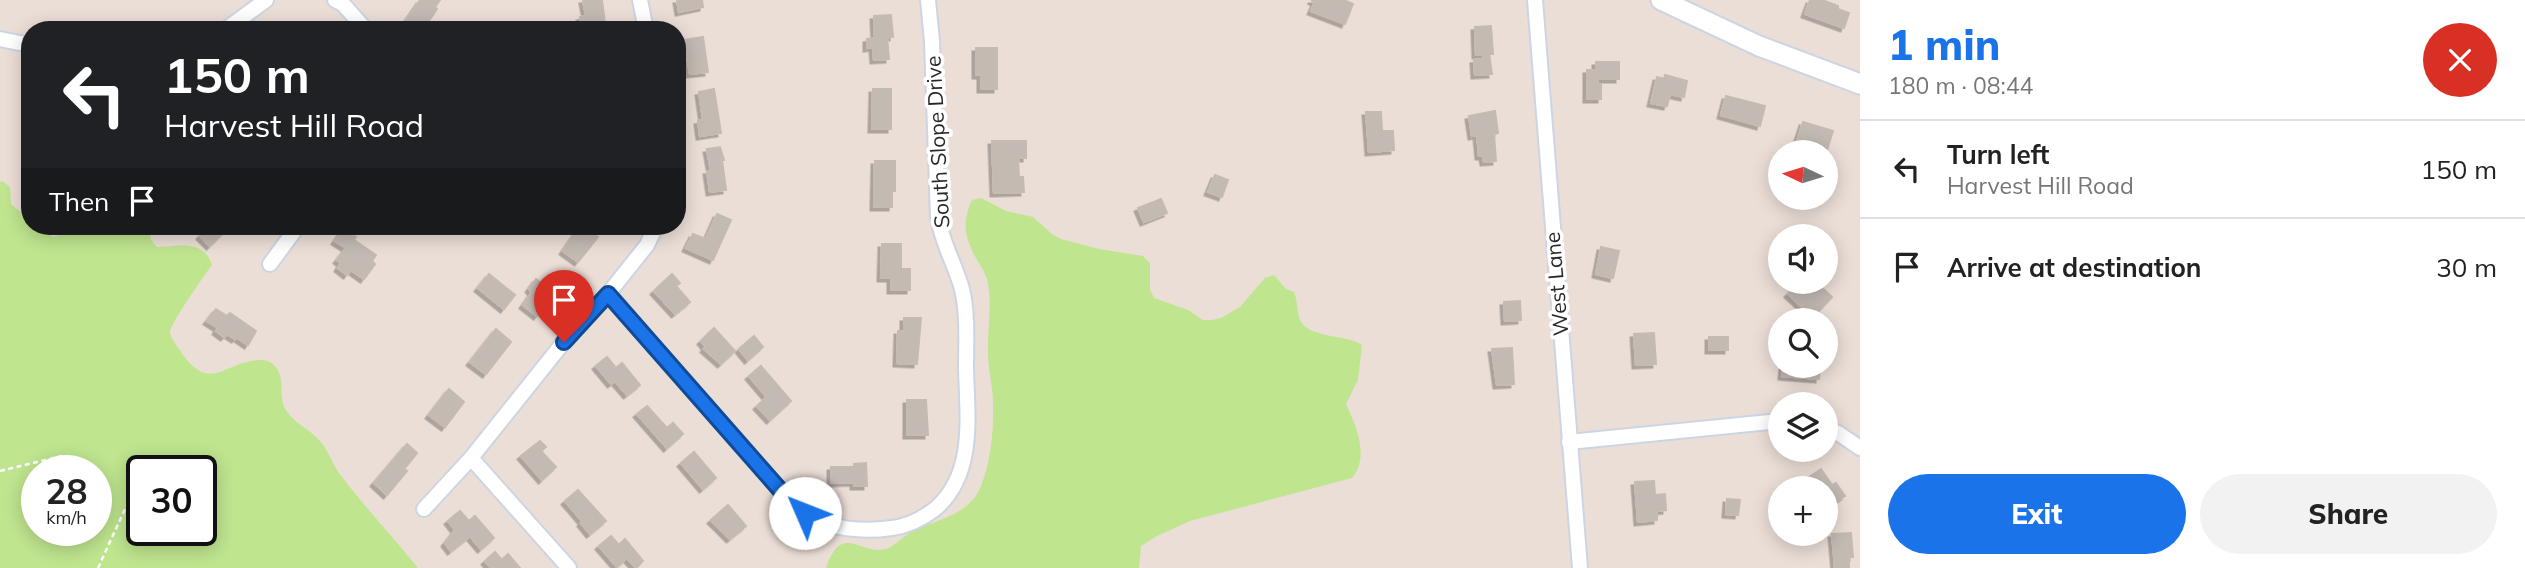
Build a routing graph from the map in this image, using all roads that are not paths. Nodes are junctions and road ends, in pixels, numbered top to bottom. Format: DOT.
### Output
graph roads {
  1 [pos="266,0"];
  2 [pos="335,0"];
  3 [pos="640,0"];
  4 [pos="928,0"];
  5 [pos="1535,0"];
  6 [pos="1661,0"];
  7 [pos="239,21"];
  8 [pos="358,21"];
  9 [pos="644,21"];
  10 [pos="0,39"];
  11 [pos="21,43"];
  12 [pos="1860,83"];
  13 [pos="291,235"];
  14 [pos="652,235"];
  15 [pos="270,264"];
  16 [pos="608,294"];
  17 [pos="1768,422"];
  18 [pos="1838,433"];
  19 [pos="1569,442"];
  20 [pos="1860,448"];
  21 [pos="471,458"];
  22 [pos="424,509"];
  23 [pos="569,568"];
  24 [pos="1580,568"];
  1 -- 7 [label="street"];
  2 -- 8 [label="street"];
  3 -- 9 [label="street"];
  4 -- 16 [label="street, South Slope Drive"];
  5 -- 19 [label="street, West Lane"];
  6 -- 12 [label="main road"];
  10 -- 11 [label="street"];
  13 -- 15 [label="street"];
  14 -- 16 [label="street"];
  16 -- 21 [label="street"];
  17 -- 19 [label="street"];
  18 -- 20 [label="street"];
  19 -- 24 [label="street, West Lane"];
  21 -- 22 [label="street"];
  21 -- 23 [label="street"];
}
